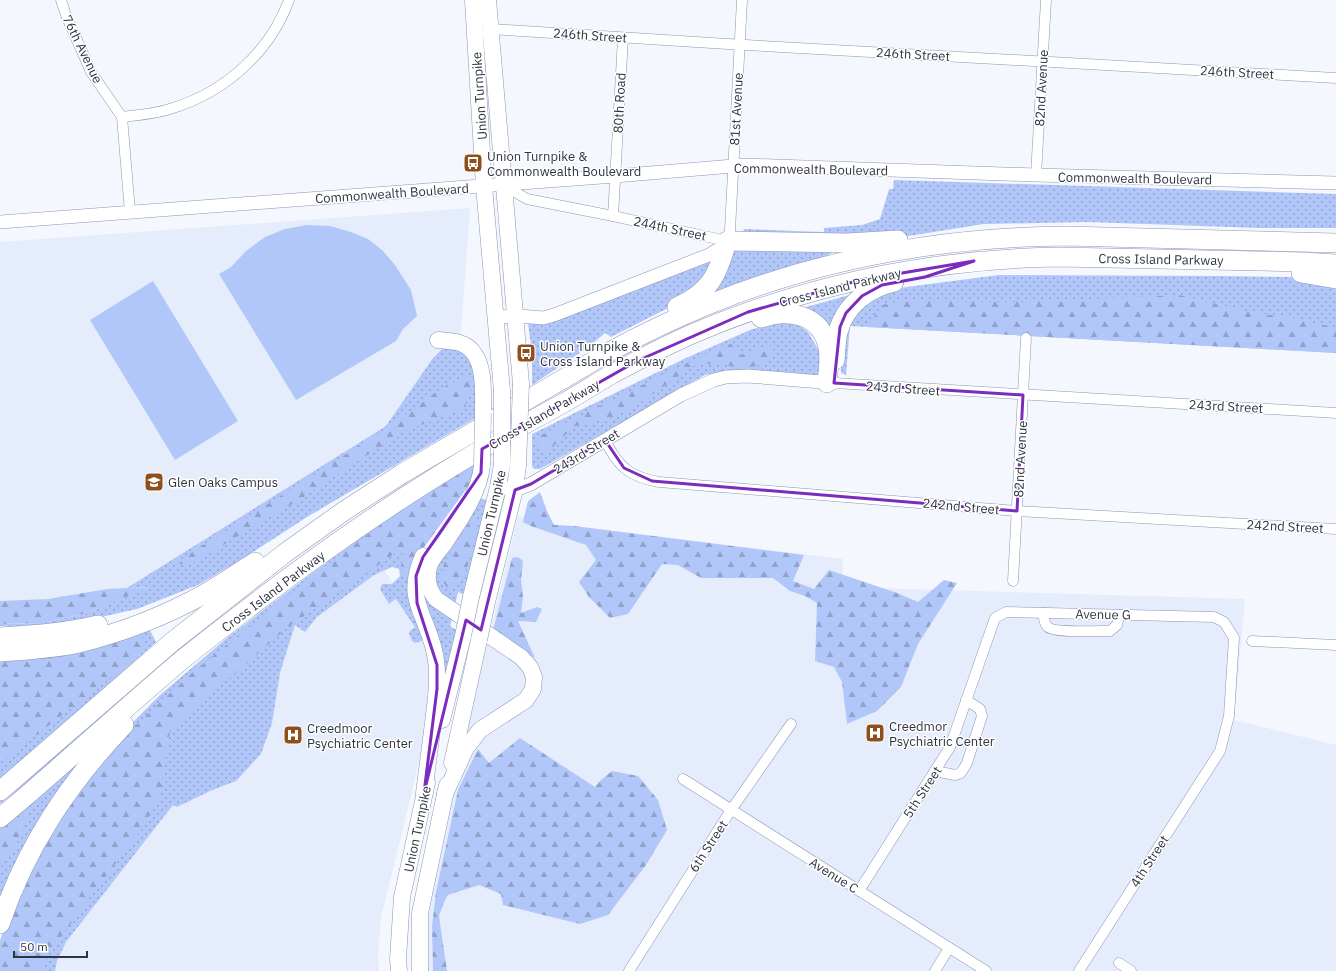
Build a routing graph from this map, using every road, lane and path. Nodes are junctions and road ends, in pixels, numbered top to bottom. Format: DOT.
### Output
graph roads {
  1 [pos="61,0"];
  2 [pos="289,0"];
  3 [pos="473,0"];
  4 [pos="488,0"];
  5 [pos="742,0"];
  6 [pos="1046,0"];
  7 [pos="490,28"];
  8 [pos="623,38"];
  9 [pos="739,44"];
  10 [pos="1042,61"];
  11 [pos="1336,78"];
  12 [pos="122,117"];
  13 [pos="733,166"];
  14 [pos="1036,175"];
  15 [pos="615,176"];
  16 [pos="1336,183"];
  17 [pos="503,185"];
  18 [pos="484,186"];
  19 [pos="130,212"];
  20 [pos="613,216"];
  21 [pos="0,222"];
  22 [pos="1336,232"];
  23 [pos="1229,239"];
  24 [pos="726,241"];
  25 [pos="959,241"];
  26 [pos="1336,243"];
  27 [pos="1219,260"];
  28 [pos="974,261"];
  29 [pos="1336,264"];
  30 [pos="1336,279"];
  31 [pos="515,316"];
  32 [pos="496,317"];
  33 [pos="1026,338"];
  34 [pos="438,340"];
  35 [pos="609,352"];
  36 [pos="637,361"];
  37 [pos="830,383"];
  38 [pos="1023,395"];
  39 [pos="1336,412"];
  40 [pos="605,440"];
  41 [pos="482,469"];
  42 [pos="403,473"];
  43 [pos="498,487"];
  44 [pos="515,489"];
  45 [pos="1017,511"];
  46 [pos="1336,529"];
  47 [pos="263,557"];
  48 [pos="1013,581"];
  49 [pos="1043,613"];
  50 [pos="1119,615"];
  51 [pos="239,616"];
  52 [pos="1214,617"];
  53 [pos="995,618"];
  54 [pos="0,637"];
  55 [pos="1252,641"];
  56 [pos="1336,645"];
  57 [pos="0,652"];
  58 [pos="966,700"];
  59 [pos="791,724"];
  60 [pos="935,771"];
  61 [pos="683,779"];
  62 [pos="0,791"];
  63 [pos="424,793"];
  64 [pos="444,794"];
  65 [pos="731,810"];
  66 [pos="0,818"];
  67 [pos="859,890"];
  68 [pos="0,924"];
  69 [pos="949,948"];
  70 [pos="1119,963"];
  71 [pos="399,971"];
  72 [pos="420,971"];
  73 [pos="628,971"];
  74 [pos="935,971"];
  75 [pos="986,971"];
  76 [pos="1079,971"];
  77 [pos="1131,971"];
  1 -- 12 [label="street, 76th Avenue"];
  2 -- 12 [label="street"];
  3 -- 18 [label="main road, Union Turnpike"];
  4 -- 7 [label="main road, Union Turnpike"];
  5 -- 9 [label="street, 81st Avenue"];
  6 -- 10 [label="street, 82nd Avenue"];
  7 -- 8 [label="street, 246th Street"];
  7 -- 17 [label="main road, Union Turnpike"];
  8 -- 9 [label="street, 246th Street"];
  8 -- 15 [label="street, 80th Road"];
  9 -- 10 [label="street, 246th Street"];
  9 -- 13 [label="street, 81st Avenue"];
  10 -- 11 [label="street, 246th Street"];
  10 -- 14 [label="street, 82nd Avenue"];
  12 -- 19 [label="street, 76th Avenue"];
  13 -- 14 [label="street, Commonwealth Boulevard"];
  13 -- 15 [label="street, Commonwealth Boulevard"];
  13 -- 24 [label="street, 81st Avenue"];
  14 -- 16 [label="street, Commonwealth Boulevard"];
  15 -- 17 [label="street, Commonwealth Boulevard"];
  15 -- 20 [label="street, 80th Road"];
  17 -- 18 [label="street, Commonwealth Boulevard"];
  17 -- 20 [label="street, 244th Street"];
  17 -- 31 [label="main road, Union Turnpike"];
  18 -- 19 [label="street, Commonwealth Boulevard"];
  18 -- 32 [label="main road, Union Turnpike"];
  19 -- 21 [label="street, Commonwealth Boulevard"];
  20 -- 24 [label="street, 244th Street"];
  22 -- 23 [label="highway"];
  23 -- 25 [label="highway, Cross Island Parkway"];
  23 -- 26 [label="highway, Cross Island Parkway"];
  24 -- 25 [label="highway"];
  24 -- 31 [label="street"];
  24 -- 35 [label="highway"];
  25 -- 35 [label="highway, Cross Island Parkway"];
  27 -- 28 [label="highway, Cross Island Parkway"];
  27 -- 29 [label="highway, Cross Island Parkway"];
  27 -- 30 [label="highway"];
  28 -- 36 [label="highway, Cross Island Parkway"];
  28 -- 37 [label="highway"];
  31 -- 32 [label="street"];
  31 -- 44 [label="main road, Union Turnpike, bridge"];
  32 -- 43 [label="main road, Union Turnpike, bridge"];
  33 -- 38 [label="street, 82nd Avenue"];
  34 -- 41 [label="main road, bridge"];
  35 -- 42 [label="highway, Cross Island Parkway"];
  36 -- 37 [label="highway"];
  36 -- 51 [label="highway, Cross Island Parkway"];
  37 -- 38 [label="street, 243rd Street"];
  37 -- 40 [label="street, 243rd Street"];
  38 -- 39 [label="street, 243rd Street"];
  38 -- 45 [label="street, 82nd Avenue"];
  40 -- 44 [label="street, 243rd Street"];
  40 -- 45 [label="street, 242nd Street"];
  41 -- 63 [label="main road"];
  41 -- 64 [label="main road"];
  42 -- 47 [label="highway"];
  42 -- 62 [label="highway, Cross Island Parkway"];
  43 -- 44 [label="street, 243rd Street"];
  43 -- 63 [label="main road, Union Turnpike, bridge"];
  44 -- 64 [label="main road, Union Turnpike, bridge"];
  45 -- 46 [label="street, 242nd Street"];
  45 -- 48 [label="street, 82nd Avenue"];
  47 -- 54 [label="highway"];
  47 -- 57 [label="highway"];
  49 -- 50 [label="street, Avenue G"];
  49 -- 50 [label="street"];
  49 -- 53 [label="street, Avenue G"];
  50 -- 52 [label="street, Avenue G"];
  51 -- 66 [label="highway, Cross Island Parkway"];
  51 -- 68 [label="highway"];
  52 -- 76 [label="street, 4th Street"];
  53 -- 58 [label="street, 5th Street"];
  55 -- 56 [label="street"];
  58 -- 60 [label="street, 5th Street"];
  58 -- 60 [label="street"];
  59 -- 65 [label="street, 6th Street"];
  60 -- 67 [label="street, 5th Street"];
  61 -- 65 [label="street, Avenue C"];
  63 -- 71 [label="main road, Union Turnpike"];
  64 -- 72 [label="main road, Union Turnpike"];
  65 -- 67 [label="street, Avenue C"];
  65 -- 73 [label="street, 6th Street"];
  67 -- 69 [label="street, Avenue C"];
  69 -- 74 [label="street"];
  69 -- 75 [label="street, Avenue C"];
  70 -- 77 [label="street"];
}
